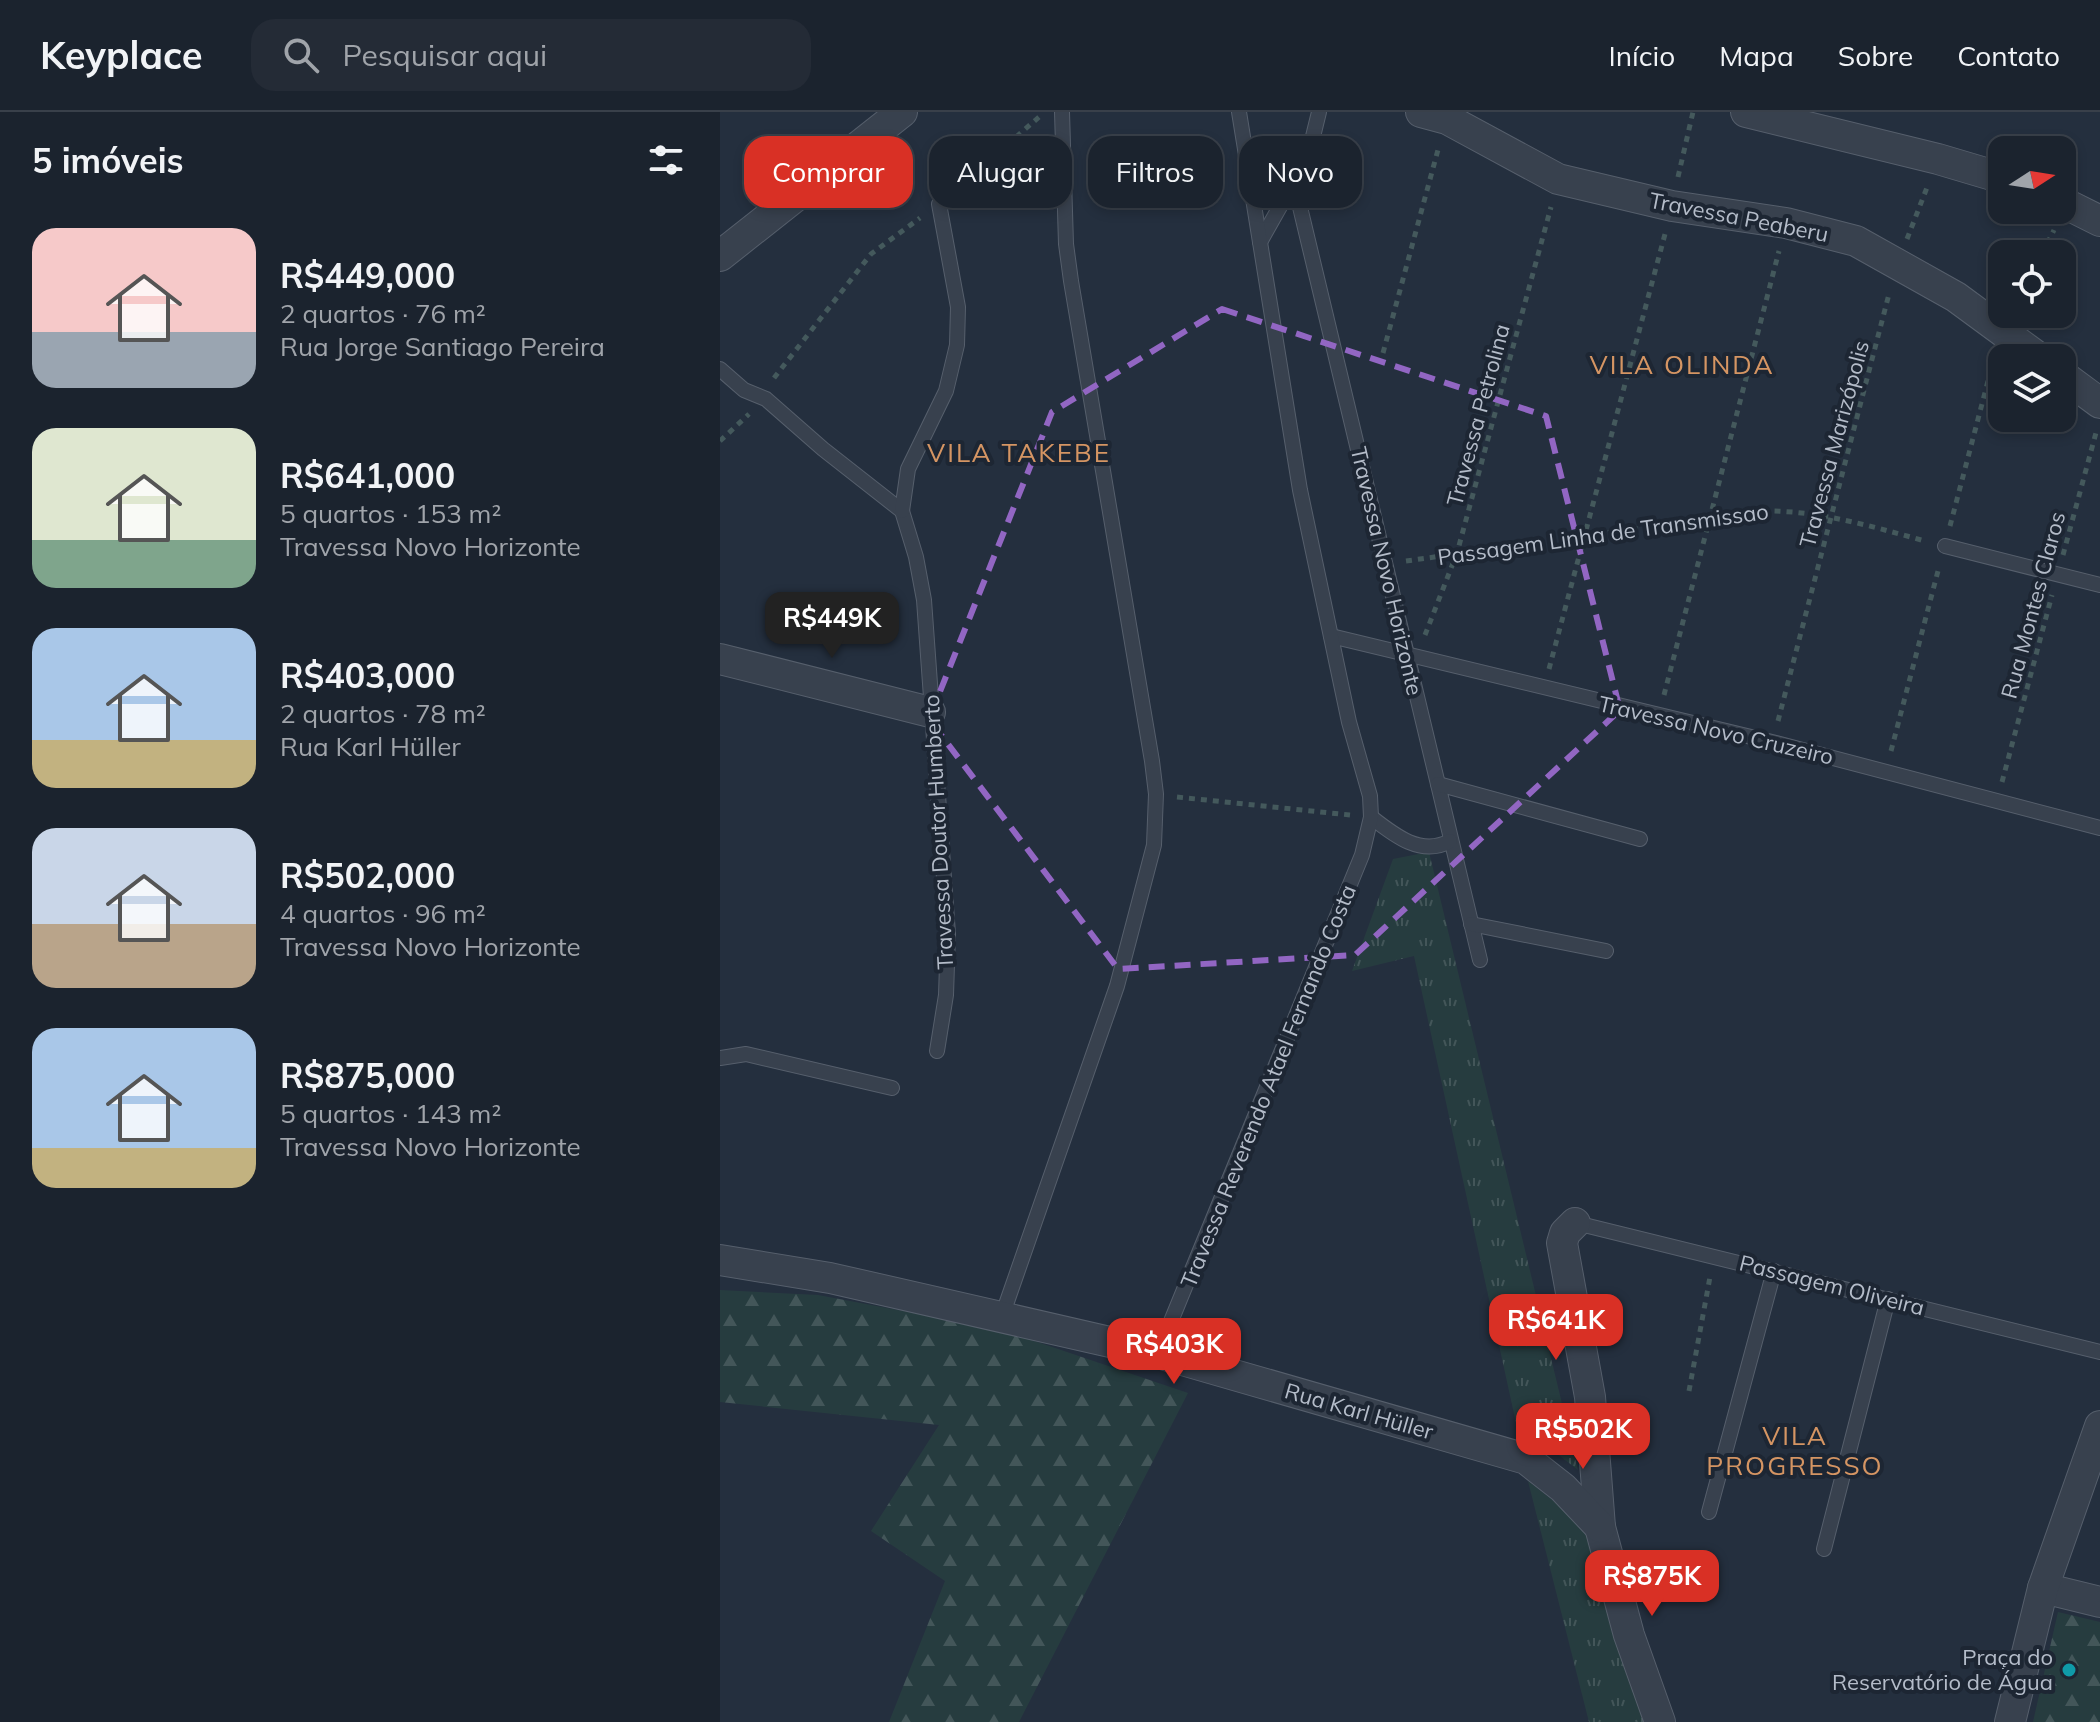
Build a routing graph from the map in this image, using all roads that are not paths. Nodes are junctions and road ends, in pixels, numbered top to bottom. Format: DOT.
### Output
graph roads {
  1 [pos="902,112"];
  2 [pos="1062,112"];
  3 [pos="1239,112"];
  4 [pos="1319,112"];
  5 [pos="1746,112"];
  6 [pos="1434,116"];
  7 [pos="1313,136"];
  8 [pos="1988,174"];
  9 [pos="940,208"];
  10 [pos="1279,208"];
  11 [pos="1300,208"];
  12 [pos="2076,209"];
  13 [pos="2100,221"];
  14 [pos="1260,242"];
  15 [pos="720,256"];
  16 [pos="2020,344"];
  17 [pos="720,369"];
  18 [pos="2076,385"];
  19 [pos="2100,403"];
  20 [pos="902,511"];
  21 [pos="1945,546"];
  22 [pos="2100,585"];
  23 [pos="1331,636"];
  24 [pos="1412,654"];
  25 [pos="720,659"];
  26 [pos="930,712"];
  27 [pos="1438,784"];
  28 [pos="1371,817"];
  29 [pos="2100,828"];
  30 [pos="1640,839"];
  31 [pos="1450,841"];
  32 [pos="1471,924"];
  33 [pos="1606,951"];
  34 [pos="1480,960"];
  35 [pos="937,1051"];
  36 [pos="720,1058"];
  37 [pos="892,1088"];
  38 [pos="1570,1222"];
  39 [pos="720,1260"];
  40 [pos="1774,1271"];
  41 [pos="1888,1299"];
  42 [pos="1002,1316"];
  43 [pos="2100,1352"];
  44 [pos="1158,1353"];
  45 [pos="2100,1426"];
  46 [pos="1709,1512"];
  47 [pos="1600,1527"];
  48 [pos="1824,1549"];
  49 [pos="2043,1588"];
  50 [pos="2100,1602"];
  51 [pos="1660,1722"];
  52 [pos="2010,1722"];
  1 -- 15 [label="street"];
  2 -- 42 [label="lane"];
  3 -- 14 [label="lane, Travessa Reverendo Atael Fernando Costa"];
  4 -- 7 [label="lane"];
  5 -- 8 [label="street"];
  6 -- 16 [label="street, Travessa Peaberu"];
  9 -- 20 [label="lane"];
  10 -- 14 [label="lane"];
  11 -- 24 [label="lane, Travessa Novo Horizonte"];
  12 -- 13 [label="street"];
  14 -- 23 [label="lane, Travessa Reverendo Atael Fernando Costa"];
  17 -- 20 [label="lane"];
  18 -- 19 [label="street"];
  20 -- 26 [label="lane, Travessa Doutor Humberto"];
  21 -- 22 [label="lane"];
  23 -- 24 [label="lane, Travessa Novo Cruzeiro"];
  23 -- 28 [label="lane, Travessa Reverendo Atael Fernando Costa"];
  24 -- 27 [label="lane, Travessa Novo Horizonte"];
  24 -- 29 [label="lane, Travessa Novo Cruzeiro"];
  25 -- 26 [label="street"];
  26 -- 35 [label="lane, Travessa Doutor Humberto"];
  27 -- 30 [label="lane"];
  27 -- 31 [label="lane, Travessa Novo Horizonte"];
  28 -- 31 [label="lane"];
  28 -- 44 [label="lane, Travessa Reverendo Atael Fernando Costa"];
  31 -- 32 [label="lane, Travessa Novo Horizonte"];
  32 -- 33 [label="lane"];
  32 -- 34 [label="lane, Travessa Novo Horizonte"];
  36 -- 37 [label="lane"];
  38 -- 40 [label="lane, Passagem Oliveira"];
  38 -- 47 [label="street"];
  39 -- 42 [label="street, Rua Karl Hüller"];
  40 -- 41 [label="lane, Passagem Oliveira"];
  40 -- 46 [label="lane"];
  41 -- 43 [label="lane, Passagem Oliveira"];
  41 -- 48 [label="lane"];
  42 -- 44 [label="street, Rua Karl Hüller"];
  44 -- 47 [label="street, Rua Karl Hüller"];
  45 -- 49 [label="street"];
  47 -- 51 [label="street"];
  49 -- 50 [label="street"];
  49 -- 52 [label="street"];
}
